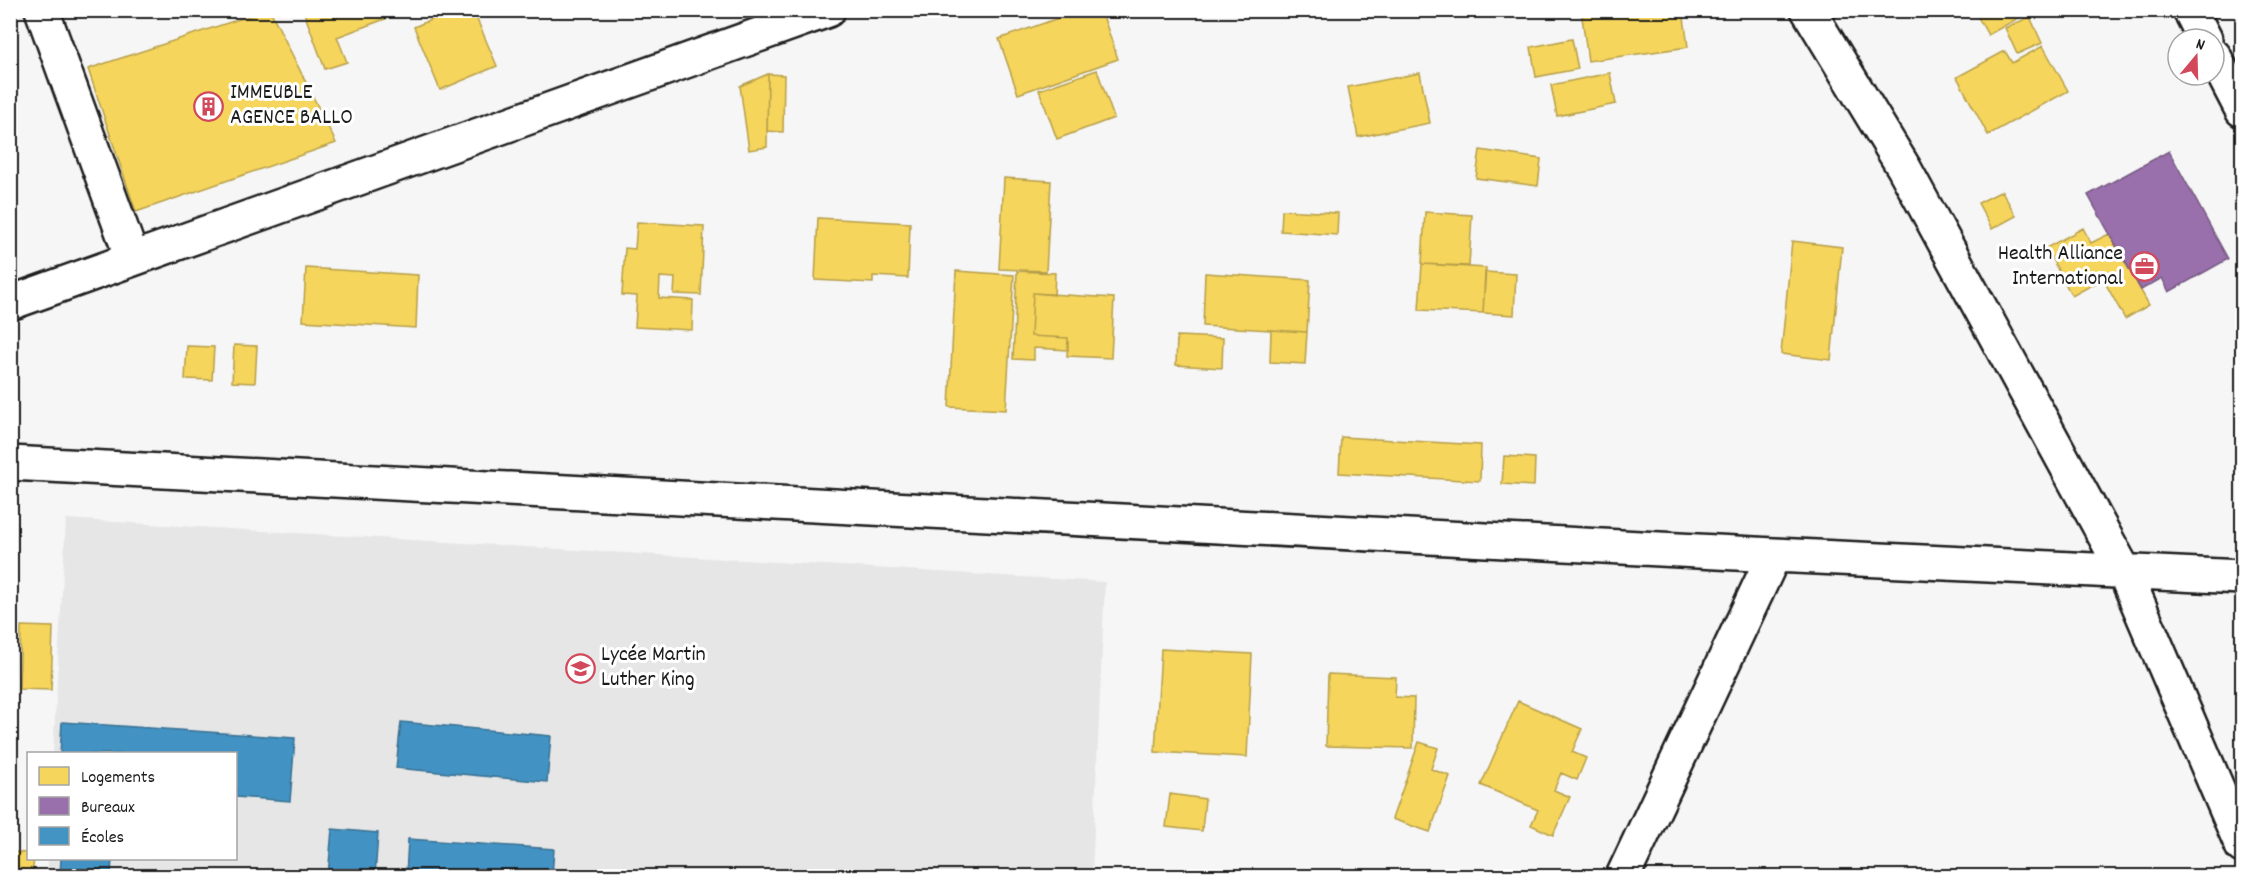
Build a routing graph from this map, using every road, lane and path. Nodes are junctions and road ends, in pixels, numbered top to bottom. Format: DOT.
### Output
graph roads {
  1 [pos="42,10"];
  2 [pos="828,10"];
  3 [pos="1808,10"];
  4 [pos="2190,10"];
  5 [pos="2199,27"];
  6 [pos="2226,79"];
  7 [pos="2242,110"];
  8 [pos="132,258"];
  9 [pos="10,303"];
  10 [pos="10,463"];
  11 [pos="1774,555"];
  12 [pos="2125,573"];
  13 [pos="2242,577"];
  14 [pos="2242,846"];
  15 [pos="1623,876"];
  1 -- 8 [label="street"];
  2 -- 8 [label="street"];
  3 -- 12 [label="street"];
  4 -- 5 [label="street"];
  6 -- 7 [label="street"];
  8 -- 9 [label="street"];
  10 -- 11 [label="street"];
  11 -- 12 [label="street"];
  11 -- 15 [label="street"];
  12 -- 13 [label="street"];
  12 -- 14 [label="street"];
}
